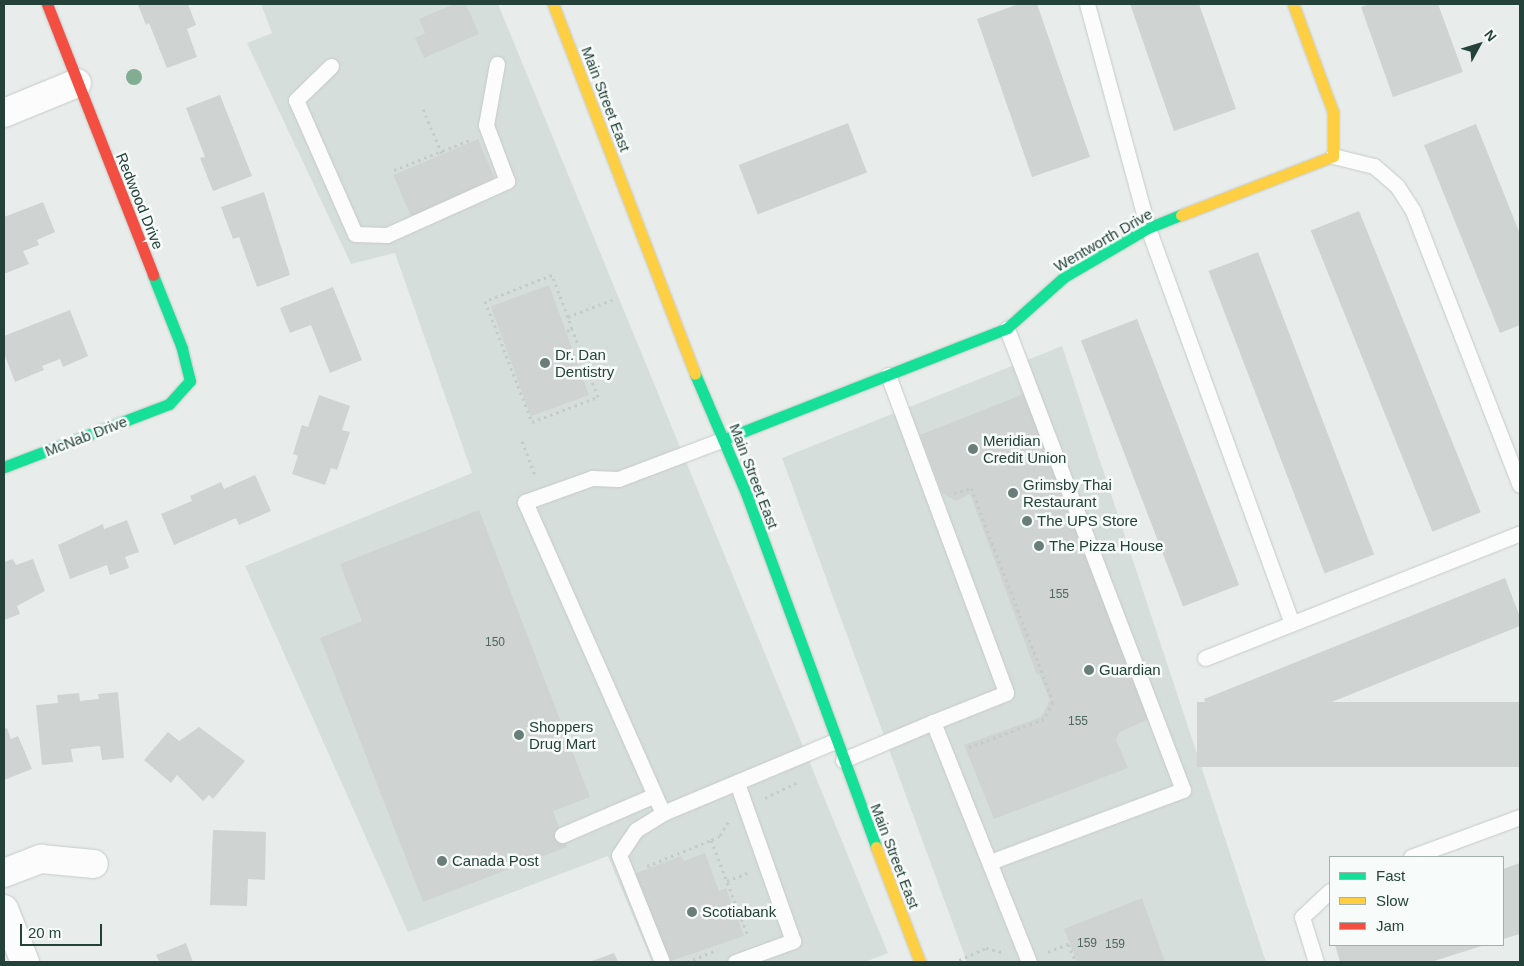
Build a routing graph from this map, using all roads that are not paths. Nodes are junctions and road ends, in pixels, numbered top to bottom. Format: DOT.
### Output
graph roads {
  1 [pos="47,4"];
  2 [pos="553,4"];
  3 [pos="1088,4"];
  4 [pos="1293,4"];
  5 [pos="497,64"];
  6 [pos="331,66"];
  7 [pos="78,84"];
  8 [pos="4,113"];
  9 [pos="1333,156"];
  10 [pos="1148,228"];
  11 [pos="1008,328"];
  12 [pos="888,374"];
  13 [pos="169,404"];
  14 [pos="724,440"];
  15 [pos="4,467"];
  16 [pos="1520,485"];
  17 [pos="1520,533"];
  18 [pos="1292,621"];
  19 [pos="1205,658"];
  20 [pos="933,722"];
  21 [pos="835,741"];
  22 [pos="843,760"];
  23 [pos="737,783"];
  24 [pos="655,795"];
  25 [pos="663,813"];
  26 [pos="1520,817"];
  27 [pos="562,835"];
  28 [pos="1414,856"];
  29 [pos="990,862"];
  30 [pos="94,864"];
  31 [pos="4,873"];
  32 [pos="1329,891"];
  33 [pos="4,909"];
  34 [pos="24,962"];
  35 [pos="662,962"];
  36 [pos="735,962"];
  37 [pos="920,962"];
  38 [pos="1029,962"];
  39 [pos="1316,962"];
  1 -- 7 [label="street, Redwood Drive"];
  2 -- 14 [label="street, Main Street East"];
  3 -- 10 [label="lane"];
  4 -- 9 [label="street"];
  5 -- 6 [label="lane"];
  7 -- 8 [label="street"];
  7 -- 13 [label="street, Redwood Drive"];
  9 -- 10 [label="street, Wentworth Drive"];
  9 -- 16 [label="lane"];
  10 -- 11 [label="street, Wentworth Drive"];
  10 -- 18 [label="lane"];
  11 -- 12 [label="street, Wentworth Drive"];
  11 -- 29 [label="lane"];
  12 -- 14 [label="street, Wentworth Drive"];
  12 -- 20 [label="lane"];
  13 -- 15 [label="street, McNab Drive"];
  14 -- 21 [label="street, Main Street East"];
  14 -- 24 [label="lane"];
  17 -- 18 [label="lane"];
  18 -- 19 [label="lane"];
  20 -- 22 [label="lane"];
  20 -- 29 [label="lane"];
  21 -- 22 [label="street, Main Street East"];
  21 -- 23 [label="lane"];
  22 -- 37 [label="street, Main Street East"];
  23 -- 25 [label="lane"];
  23 -- 36 [label="lane"];
  24 -- 25 [label="lane"];
  24 -- 27 [label="lane"];
  25 -- 35 [label="lane"];
  26 -- 28 [label="lane"];
  29 -- 38 [label="lane"];
  30 -- 31 [label="street"];
  32 -- 39 [label="lane"];
  33 -- 34 [label="street"];
}
